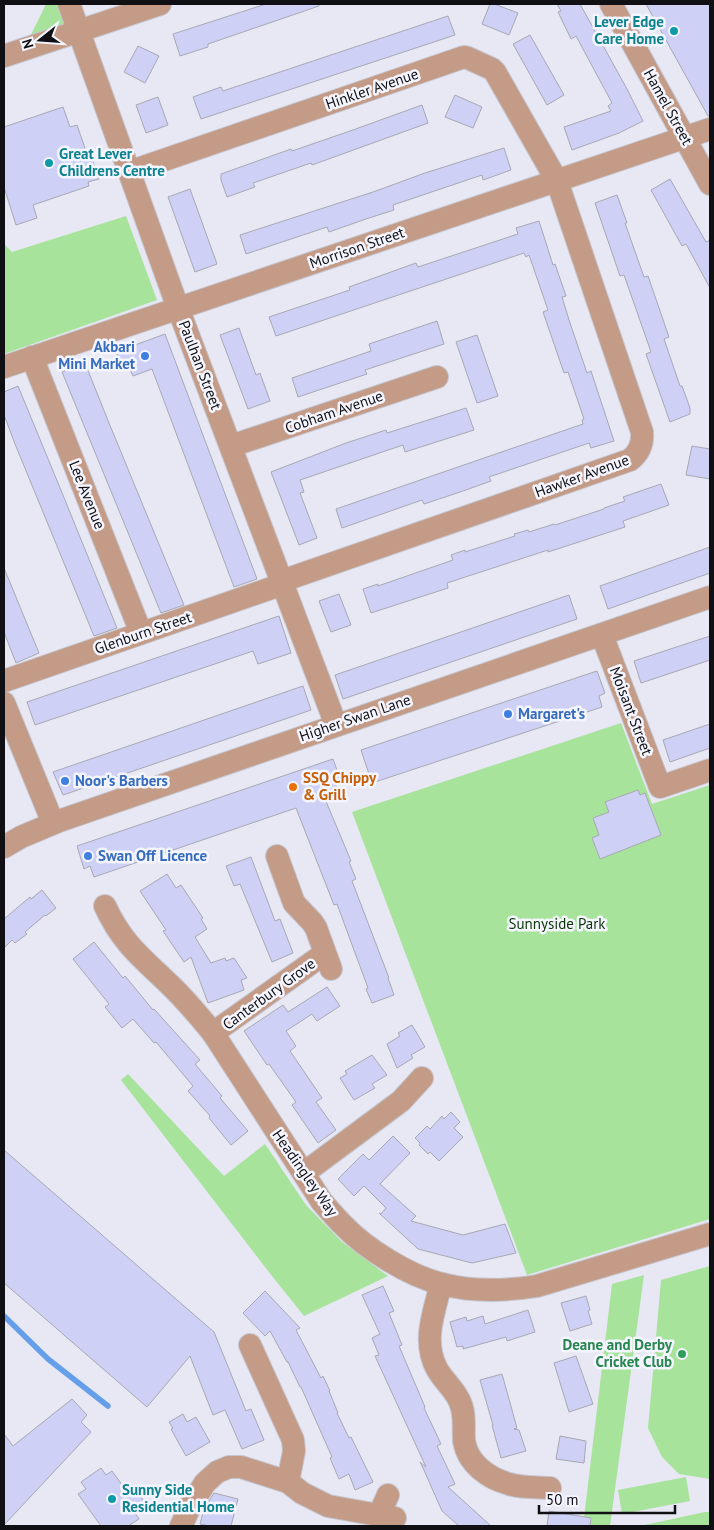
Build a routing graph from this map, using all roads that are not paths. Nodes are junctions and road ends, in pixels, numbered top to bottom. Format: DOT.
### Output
graph roads {
  1 [pos="69,4"];
  2 [pos="160,4"];
  3 [pos="611,4"];
  4 [pos="78,31"];
  5 [pos="4,56"];
  6 [pos="710,129"];
  7 [pos="685,138"];
  8 [pos="128,172"];
  9 [pos="557,181"];
  10 [pos="710,184"];
  11 [pos="178,308"];
  12 [pos="32,357"];
  13 [pos="4,367"];
  14 [pos="436,377"];
  15 [pos="231,446"];
  16 [pos="283,583"];
  17 [pos="710,597"];
  18 [pos="142,634"];
  19 [pos="602,635"];
  20 [pos="4,681"];
  21 [pos="4,703"];
  22 [pos="336,724"];
  23 [pos="710,770"];
  24 [pos="53,823"];
  25 [pos="4,847"];
  26 [pos="277,856"];
  27 [pos="106,906"];
  28 [pos="213,1033"];
  29 [pos="422,1078"];
  30 [pos="304,1173"];
  31 [pos="710,1234"];
  32 [pos="441,1284"];
  33 [pos="250,1345"];
  34 [pos="288,1482"];
  35 [pos="550,1488"];
  36 [pos="387,1509"];
  37 [pos="180,1526"];
  1 -- 4 [label="street, Paulhan Street"];
  2 -- 4 [label="street"];
  3 -- 7 [label="street, Hamel Street"];
  4 -- 5 [label="street"];
  4 -- 8 [label="street, Paulhan Street"];
  6 -- 7 [label="street, Morrison Street"];
  7 -- 9 [label="street, Morrison Street"];
  7 -- 10 [label="street, Hamel Street"];
  8 -- 9 [label="street, Hinkler Avenue"];
  8 -- 11 [label="street, Paulhan Street"];
  9 -- 11 [label="street, Morrison Street"];
  9 -- 16 [label="street, Hawker Avenue"];
  11 -- 12 [label="street, Morrison Street"];
  11 -- 15 [label="street, Paulhan Street"];
  12 -- 13 [label="street, Morrison Street"];
  12 -- 18 [label="street, Lee Avenue"];
  14 -- 15 [label="street, Cobham Avenue"];
  15 -- 16 [label="street, Paulhan Street"];
  16 -- 18 [label="street, Glenburn Street"];
  16 -- 22 [label="street, Paulhan Street"];
  17 -- 19 [label="street, Higher Swan Lane"];
  18 -- 20 [label="street, Glenburn Street"];
  19 -- 22 [label="street, Higher Swan Lane"];
  19 -- 23 [label="street, Moisant Street"];
  21 -- 24 [label="street"];
  22 -- 24 [label="street, Higher Swan Lane"];
  24 -- 25 [label="street, Higher Swan Lane"];
  26 -- 28 [label="street, Canterbury Grove"];
  27 -- 28 [label="street, Headingley Way"];
  28 -- 30 [label="street, Headingley Way"];
  29 -- 30 [label="street"];
  30 -- 32 [label="street, Headingley Way"];
  31 -- 32 [label="street, Headingley Way"];
  32 -- 35 [label="street"];
  33 -- 34 [label="street"];
  34 -- 36 [label="street"];
  34 -- 37 [label="street"];
}
